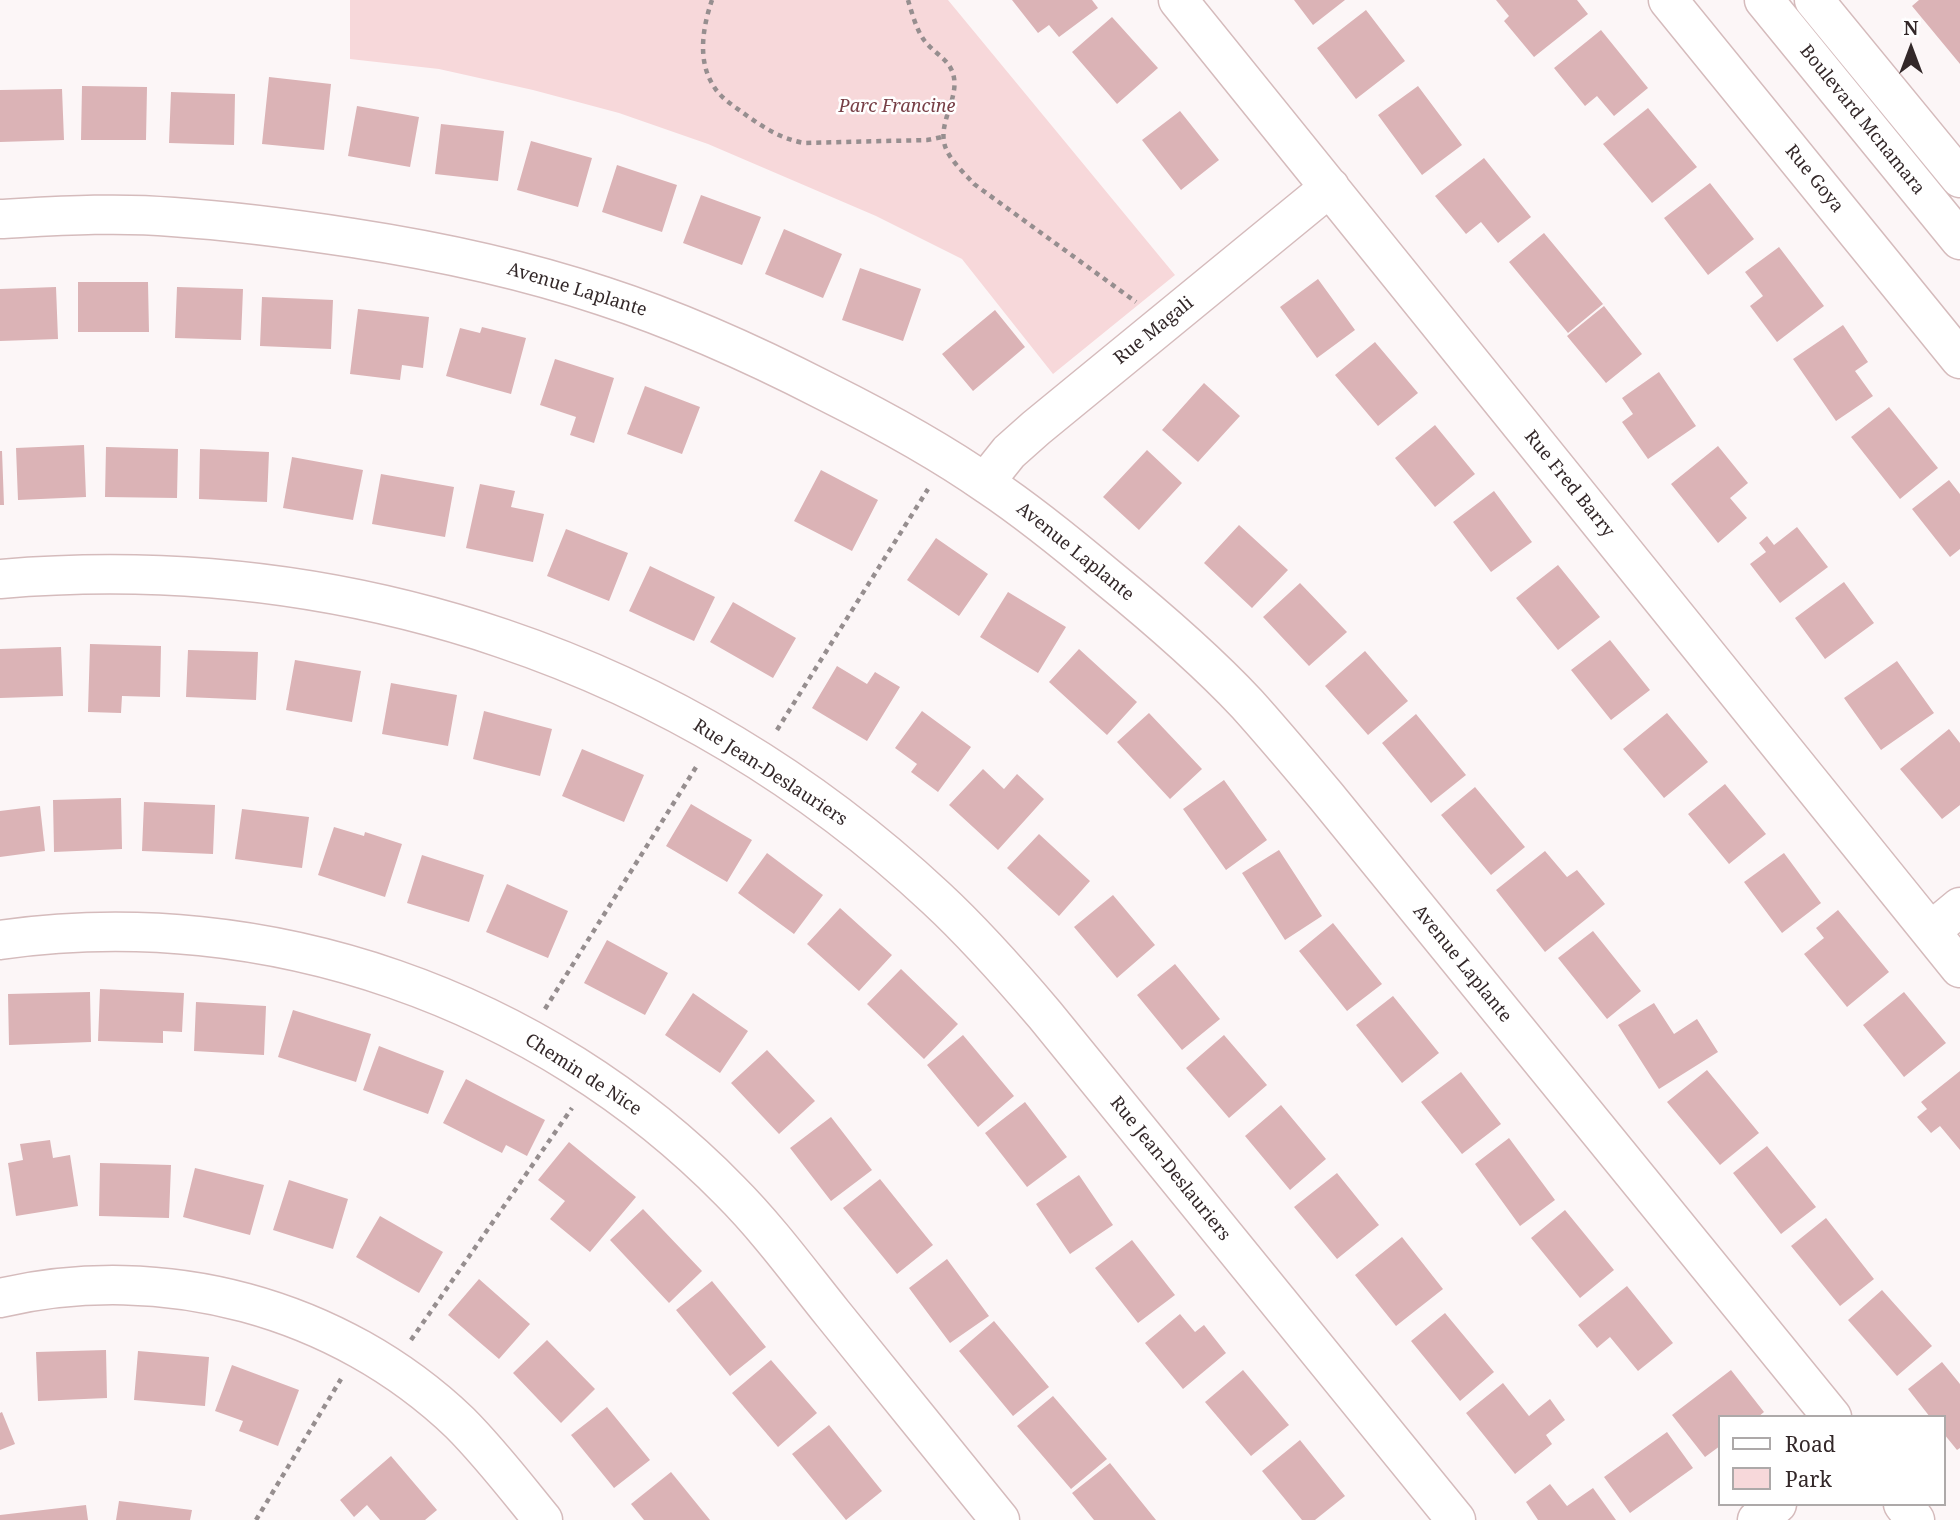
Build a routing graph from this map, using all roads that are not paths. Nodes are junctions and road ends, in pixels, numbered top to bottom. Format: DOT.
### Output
graph roads {
  1 [pos="1178,0"];
  2 [pos="1668,0"];
  3 [pos="1764,0"];
  4 [pos="1814,0"];
  5 [pos="1960,178"];
  6 [pos="1329,187"];
  7 [pos="0,219"];
  8 [pos="1960,240"];
  9 [pos="1960,359"];
  10 [pos="985,482"];
  11 [pos="0,579"];
  12 [pos="1960,907"];
  13 [pos="1930,931"];
  14 [pos="0,940"];
  15 [pos="1960,968"];
  16 [pos="0,1298"];
  17 [pos="1830,1415"];
  18 [pos="1774,1506"];
  19 [pos="543,1520"];
  20 [pos="1000,1520"];
  21 [pos="1457,1520"];
  22 [pos="1757,1520"];
  1 -- 6 [label="street, Rue Fred Barry"];
  2 -- 9 [label="street, Rue Goya"];
  3 -- 8 [label="street, Boulevard Mcnamara"];
  4 -- 5 [label="street"];
  6 -- 10 [label="street, Rue Magali"];
  6 -- 13 [label="street, Rue Fred Barry"];
  7 -- 10 [label="street, Avenue Laplante"];
  10 -- 17 [label="street, Avenue Laplante"];
  11 -- 21 [label="street, Rue Jean-Deslauriers"];
  12 -- 13 [label="street"];
  13 -- 15 [label="street, Rue Fred Barry"];
  14 -- 20 [label="street, Chemin de Nice"];
  16 -- 19 [label="street"];
  18 -- 22 [label="street"];
}
